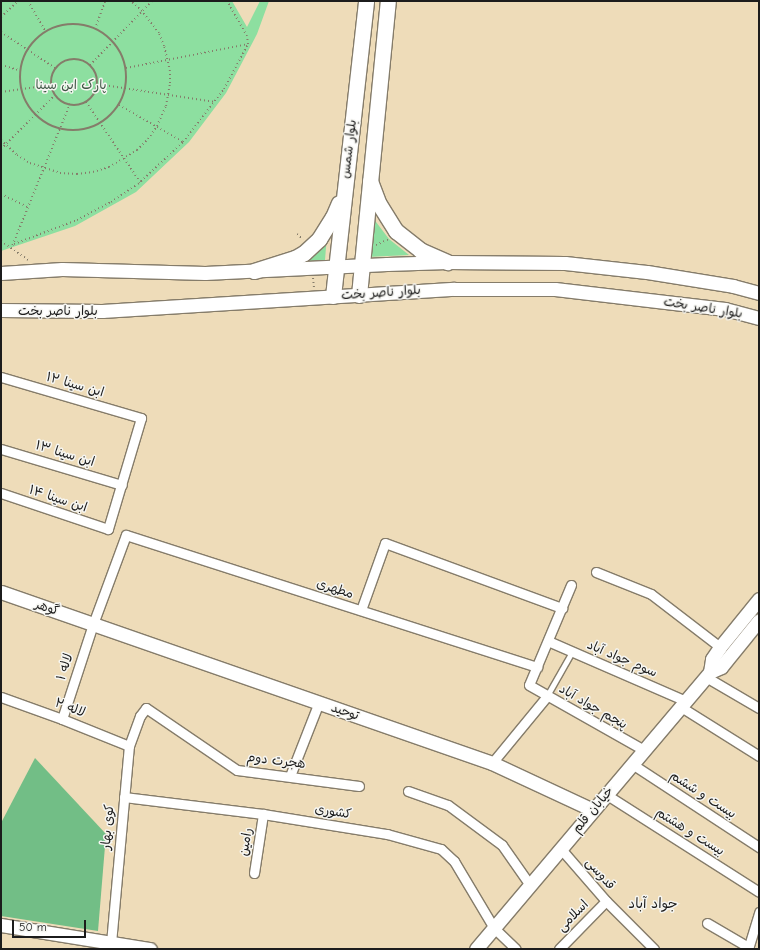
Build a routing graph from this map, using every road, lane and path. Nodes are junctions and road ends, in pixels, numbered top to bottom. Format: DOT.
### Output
graph roads {
  1 [pos="18,1"];
  2 [pos="28,1"];
  3 [pos="106,1"];
  4 [pos="131,1"];
  5 [pos="152,1"];
  6 [pos="227,1"];
  7 [pos="366,1"];
  8 [pos="388,1"];
  9 [pos="142,11"];
  10 [pos="1,17"];
  11 [pos="95,29"];
  12 [pos="1,32"];
  13 [pos="46,32"];
  14 [pos="113,42"];
  15 [pos="248,44"];
  16 [pos="27,50"];
  17 [pos="168,59"];
  18 [pos="1,65"];
  19 [pos="90,65"];
  20 [pos="55,68"];
  21 [pos="126,68"];
  22 [pos="20,70"];
  23 [pos="97,84"];
  24 [pos="51,85"];
  25 [pos="125,88"];
  26 [pos="20,89"];
  27 [pos="1,92"];
  28 [pos="55,95"];
  29 [pos="168,95"];
  30 [pos="86,101"];
  31 [pos="214,102"];
  32 [pos="70,104"];
  33 [pos="119,105"];
  34 [pos="35,115"];
  35 [pos="100,123"];
  36 [pos="156,126"];
  37 [pos="60,129"];
  38 [pos="1,140"];
  39 [pos="183,142"];
  40 [pos="5,145"];
  41 [pos="1,149"];
  42 [pos="124,159"];
  43 [pos="44,169"];
  44 [pos="369,178"];
  45 [pos="140,182"];
  46 [pos="344,189"];
  47 [pos="1,194"];
  48 [pos="28,207"];
  49 [pos="1,241"];
  50 [pos="5,244"];
  51 [pos="14,244"];
  52 [pos="1,245"];
  53 [pos="12,249"];
  54 [pos="447,262"];
  55 [pos="361,265"];
  56 [pos="336,266"];
  57 [pos="43,270"];
  58 [pos="254,271"];
  59 [pos="1,273"];
  60 [pos="759,293"];
  61 [pos="359,295"];
  62 [pos="333,296"];
  63 [pos="1,310"];
  64 [pos="759,318"];
  65 [pos="1,378"];
  66 [pos="1,449"];
  67 [pos="122,485"];
  68 [pos="1,493"];
  69 [pos="126,535"];
  70 [pos="596,572"];
  71 [pos="571,585"];
  72 [pos="1,592"];
  73 [pos="759,599"];
  74 [pos="562,608"];
  75 [pos="360,610"];
  76 [pos="759,620"];
  77 [pos="93,624"];
  78 [pos="548,642"];
  79 [pos="720,647"];
  80 [pos="572,652"];
  81 [pos="537,667"];
  82 [pos="708,675"];
  83 [pos="548,696"];
  84 [pos="1,697"];
  85 [pos="318,702"];
  86 [pos="683,704"];
  87 [pos="759,708"];
  88 [pos="140,716"];
  89 [pos="62,718"];
  90 [pos="129,746"];
  91 [pos="644,750"];
  92 [pos="759,756"];
  93 [pos="492,763"];
  94 [pos="632,764"];
  95 [pos="290,776"];
  96 [pos="359,786"];
  97 [pos="408,791"];
  98 [pos="607,794"];
  99 [pos="124,797"];
  100 [pos="594,810"];
  101 [pos="263,814"];
  102 [pos="759,847"];
  103 [pos="560,849"];
  104 [pos="254,873"];
  105 [pos="530,885"];
  106 [pos="759,892"];
  107 [pos="606,901"];
  108 [pos="759,912"];
  109 [pos="707,923"];
  110 [pos="1,925"];
  111 [pos="494,928"];
  112 [pos="111,943"];
  113 [pos="479,947"];
  114 [pos="561,948"];
  115 [pos="748,948"];
  116 [pos="150,949"];
  117 [pos="516,949"];
  118 [pos="654,949"];
  1 -- 10 [label="path"];
  2 -- 13 [label="path"];
  3 -- 11 [label="path"];
  4 -- 9 [label="path"];
  5 -- 9 [label="path"];
  6 -- 15 [label="path"];
  7 -- 46 [label="main road, بلوار شمس"];
  8 -- 44 [label="main road, بلوار شمس"];
  9 -- 14 [label="path"];
  9 -- 17 [label="path"];
  11 -- 13 [label="path"];
  11 -- 14 [label="path"];
  12 -- 16 [label="path"];
  13 -- 16 [label="path"];
  14 -- 19 [label="path"];
  14 -- 21 [label="path"];
  15 -- 17 [label="path"];
  15 -- 31 [label="path"];
  16 -- 20 [label="path"];
  16 -- 22 [label="path"];
  17 -- 21 [label="path"];
  17 -- 29 [label="path"];
  18 -- 22 [label="path"];
  19 -- 20 [label="path"];
  19 -- 23 [label="path"];
  20 -- 24 [label="path"];
  21 -- 25 [label="path"];
  22 -- 26 [label="path"];
  23 -- 25 [label="path"];
  23 -- 30 [label="path"];
  24 -- 26 [label="path"];
  24 -- 28 [label="path"];
  25 -- 29 [label="path"];
  25 -- 33 [label="path"];
  26 -- 27 [label="path"];
  26 -- 34 [label="path"];
  28 -- 32 [label="path"];
  28 -- 34 [label="path"];
  29 -- 31 [label="path"];
  29 -- 36 [label="path"];
  30 -- 32 [label="path"];
  30 -- 35 [label="path"];
  31 -- 39 [label="path"];
  32 -- 37 [label="path"];
  33 -- 35 [label="path"];
  33 -- 36 [label="path"];
  34 -- 37 [label="path"];
  34 -- 40 [label="path"];
  35 -- 37 [label="path"];
  35 -- 42 [label="path"];
  36 -- 39 [label="path"];
  36 -- 42 [label="path"];
  37 -- 43 [label="path"];
  38 -- 40 [label="path"];
  39 -- 45 [label="path"];
  40 -- 41 [label="path"];
  40 -- 43 [label="path"];
  42 -- 43 [label="path"];
  42 -- 45 [label="path"];
  43 -- 48 [label="path"];
  44 -- 54 [label="main road"];
  44 -- 55 [label="main road, بلوار شمس"];
  45 -- 51 [label="path"];
  46 -- 56 [label="main road, بلوار شمس"];
  46 -- 58 [label="main road"];
  47 -- 48 [label="path"];
  48 -- 51 [label="path"];
  49 -- 50 [label="path"];
  50 -- 52 [label="path"];
  50 -- 57 [label="path"];
  51 -- 53 [label="path"];
  54 -- 55 [label="main road, بلوار ناصر بخت"];
  54 -- 60 [label="main road, بلوار ناصر بخت"];
  55 -- 56 [label="main road, بلوار ناصر بخت"];
  55 -- 61 [label="main road, بلوار شمس"];
  56 -- 58 [label="main road, بلوار ناصر بخت"];
  56 -- 62 [label="main road, بلوار شمس"];
  57 -- 58 [label="main road, بلوار ناصر بخت"];
  57 -- 59 [label="main road, بلوار ناصر بخت"];
  61 -- 62 [label="main road, بلوار ناصر بخت"];
  61 -- 64 [label="main road, بلوار ناصر بخت"];
  62 -- 63 [label="main road, بلوار ناصر بخت"];
  65 -- 67 [label="street, ابن سینا ۱۲"];
  66 -- 67 [label="street, ابن سینا ۱۳"];
  67 -- 68 [label="street, ابن سینا ۱۴"];
  69 -- 75 [label="street, مطهری"];
  69 -- 77 [label="street, لاله ۱"];
  70 -- 79 [label="street"];
  71 -- 74 [label="street"];
  72 -- 77 [label="main road, گوهر"];
  73 -- 79 [label="main road"];
  74 -- 75 [label="street"];
  74 -- 78 [label="street"];
  75 -- 81 [label="street, مطهری"];
  76 -- 82 [label="main road"];
  77 -- 85 [label="main road, توحید"];
  77 -- 89 [label="street, لاله ۱"];
  78 -- 80 [label="street, سوم جواد آباد"];
  78 -- 81 [label="street"];
  79 -- 82 [label="main road"];
  80 -- 83 [label="lane"];
  80 -- 86 [label="street, سوم جواد آباد"];
  81 -- 83 [label="street, پنجم جواد آباد"];
  82 -- 86 [label="main road, خیابان قلم"];
  82 -- 87 [label="street"];
  83 -- 91 [label="street, پنجم جواد آباد"];
  83 -- 93 [label="street"];
  84 -- 89 [label="street, لاله ۲"];
  85 -- 93 [label="main road, توحید"];
  85 -- 95 [label="street"];
  86 -- 91 [label="main road, خیابان قلم"];
  86 -- 92 [label="street, سوم جواد آباد"];
  88 -- 90 [label="street, کوی بهار"];
  88 -- 95 [label="street, هجرت دوم"];
  89 -- 90 [label="street, لاله ۲"];
  90 -- 99 [label="street, کوی بهار"];
  91 -- 94 [label="main road, خیابان قلم"];
  93 -- 100 [label="main road, توحید"];
  94 -- 98 [label="main road, خیابان قلم"];
  94 -- 102 [label="street, بیست و ششم"];
  95 -- 96 [label="street, هجرت دوم"];
  97 -- 105 [label="street"];
  98 -- 100 [label="main road, خیابان قلم"];
  98 -- 106 [label="street, بیست و هشتم"];
  99 -- 101 [label="street, کشوری"];
  99 -- 112 [label="street, کوی بهار"];
  100 -- 103 [label="main road, خیابان قلم"];
  101 -- 104 [label="street, رامین"];
  101 -- 111 [label="street, کشوری"];
  103 -- 105 [label="main road, خیابان قلم"];
  103 -- 107 [label="street, قدوسی"];
  105 -- 111 [label="main road, خیابان قلم"];
  107 -- 114 [label="street, اسلامی"];
  107 -- 118 [label="street, قدوسی"];
  108 -- 115 [label="street"];
  109 -- 115 [label="street"];
  110 -- 112 [label="main road"];
  111 -- 113 [label="main road, خیابان قلم"];
  111 -- 117 [label="street, کشوری"];
  112 -- 116 [label="main road"];
}
